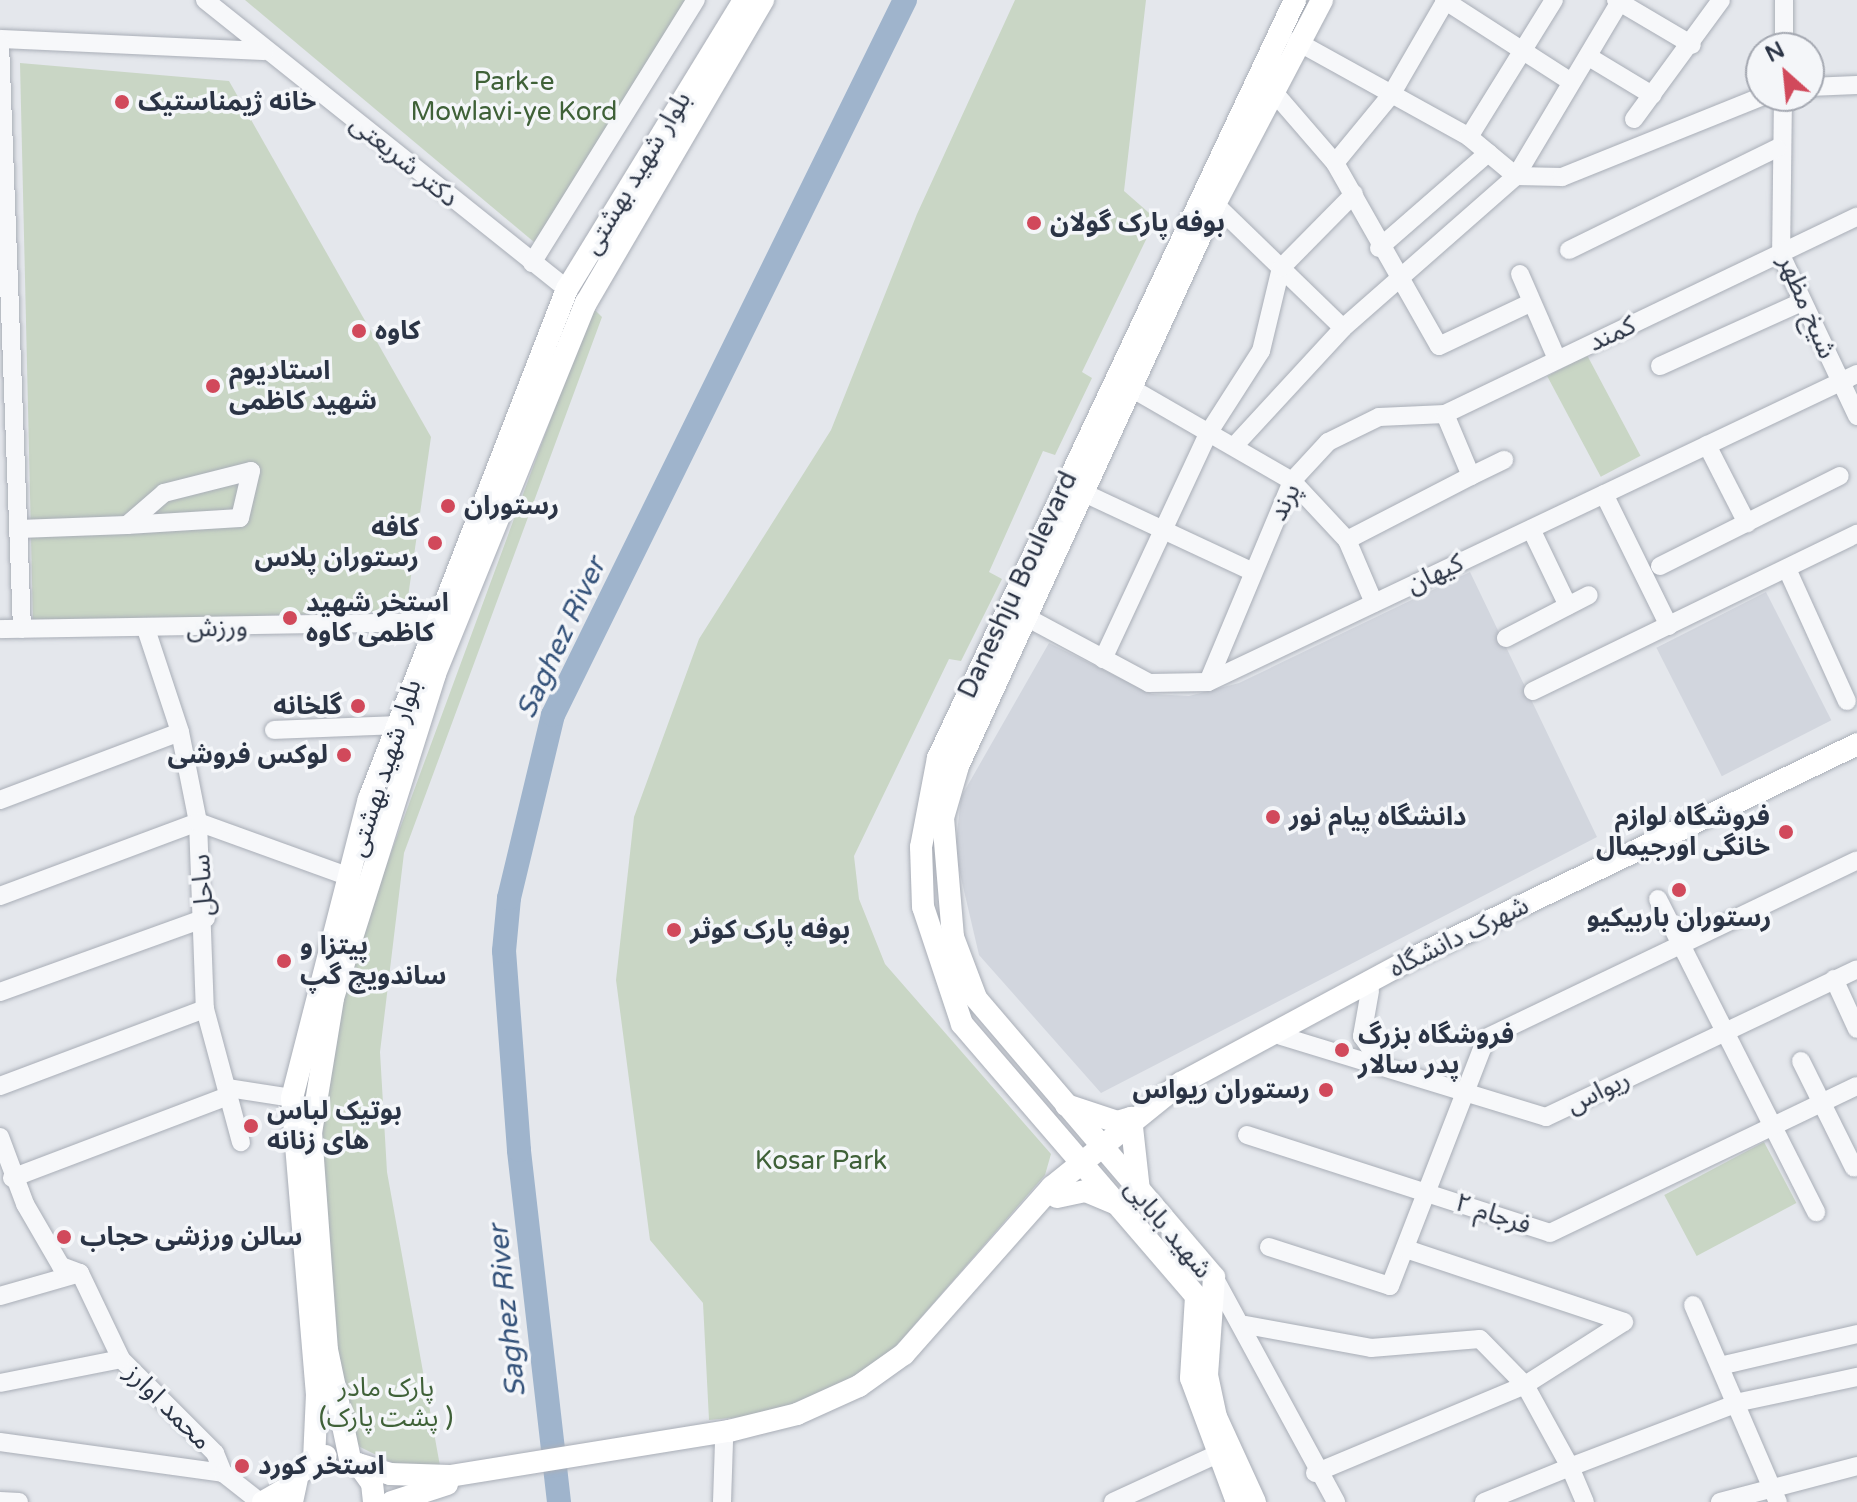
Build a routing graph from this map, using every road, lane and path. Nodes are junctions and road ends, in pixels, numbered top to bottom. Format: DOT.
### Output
graph roads {
  1 [pos="205,0"];
  2 [pos="696,0"];
  3 [pos="744,0"];
  4 [pos="763,0"];
  5 [pos="1295,0"];
  6 [pos="1322,0"];
  7 [pos="1445,0"];
  8 [pos="1554,0"];
  9 [pos="1721,0"];
  10 [pos="1784,0"];
  11 [pos="1618,1"];
  12 [pos="1784,32"];
  13 [pos="0,41"];
  14 [pos="1296,41"];
  15 [pos="1692,45"];
  16 [pos="1522,49"];
  17 [pos="265,51"];
  18 [pos="1589,57"];
  19 [pos="1270,76"];
  20 [pos="1571,82"];
  21 [pos="1857,85"];
  22 [pos="1825,86"];
  23 [pos="1391,95"];
  24 [pos="1652,95"];
  25 [pos="1745,103"];
  26 [pos="1781,112"];
  27 [pos="1634,119"];
  28 [pos="1469,137"];
  29 [pos="1777,148"];
  30 [pos="1488,153"];
  31 [pos="1335,163"];
  32 [pos="1516,176"];
  33 [pos="1354,194"];
  34 [pos="1215,204"];
  35 [pos="1857,217"];
  36 [pos="1379,248"];
  37 [pos="1569,250"];
  38 [pos="1781,255"];
  39 [pos="532,263"];
  40 [pos="1281,268"];
  41 [pos="1520,274"];
  42 [pos="1400,284"];
  43 [pos="567,289"];
  44 [pos="1802,302"];
  45 [pos="586,303"];
  46 [pos="1528,304"];
  47 [pos="1343,328"];
  48 [pos="1557,359"];
  49 [pos="1660,366"];
  50 [pos="1849,378"];
  51 [pos="1131,388"];
  52 [pos="1445,414"];
  53 [pos="1857,416"];
  54 [pos="1209,432"];
  55 [pos="1237,443"];
  56 [pos="1707,445"];
  57 [pos="1504,460"];
  58 [pos="1471,476"];
  59 [pos="1840,476"];
  60 [pos="1292,481"];
  61 [pos="1084,493"];
  62 [pos="1604,494"];
  63 [pos="1747,523"];
  64 [pos="127,525"];
  65 [pos="19,529"];
  66 [pos="1531,529"];
  67 [pos="1165,533"];
  68 [pos="1857,534"];
  69 [pos="1347,540"];
  70 [pos="1660,566"];
  71 [pos="1787,569"];
  72 [pos="1251,571"];
  73 [pos="1589,595"];
  74 [pos="1374,603"];
  75 [pos="1568,606"];
  76 [pos="1028,618"];
  77 [pos="433,622"];
  78 [pos="1669,626"];
  79 [pos="0,629"];
  80 [pos="22,629"];
  81 [pos="146,629"];
  82 [pos="1506,638"];
  83 [pos="1103,659"];
  84 [pos="1208,682"];
  85 [pos="1533,691"];
  86 [pos="1847,701"];
  87 [pos="397,725"];
  88 [pos="274,730"];
  89 [pos="180,732"];
  90 [pos="1857,744"];
  91 [pos="1857,757"];
  92 [pos="0,800"];
  93 [pos="198,822"];
  94 [pos="1857,860"];
  95 [pos="350,877"];
  96 [pos="0,896"];
  97 [pos="1658,899"];
  98 [pos="206,918"];
  99 [pos="1680,944"];
  100 [pos="1857,969"];
  101 [pos="1834,979"];
  102 [pos="1370,991"];
  103 [pos="0,992"];
  104 [pos="976,998"];
  105 [pos="954,1007"];
  106 [pos="205,1009"];
  107 [pos="1857,1029"];
  108 [pos="1724,1031"];
  109 [pos="1281,1036"];
  110 [pos="1379,1060"];
  111 [pos="1801,1061"];
  112 [pos="0,1086"];
  113 [pos="1857,1086"];
  114 [pos="1469,1089"];
  115 [pos="228,1092"];
  116 [pos="292,1098"];
  117 [pos="1822,1102"];
  118 [pos="1065,1104"];
  119 [pos="1044,1117"];
  120 [pos="1132,1124"];
  121 [pos="1772,1125"];
  122 [pos="1247,1135"];
  123 [pos="241,1142"];
  124 [pos="1,1149"];
  125 [pos="1093,1158"];
  126 [pos="1854,1168"];
  127 [pos="12,1178"];
  128 [pos="1424,1190"];
  129 [pos="1054,1192"];
  130 [pos="1132,1200"];
  131 [pos="1816,1212"];
  132 [pos="1269,1247"];
  133 [pos="1406,1249"];
  134 [pos="80,1273"];
  135 [pos="1214,1277"];
  136 [pos="0,1296"];
  137 [pos="1693,1305"];
  138 [pos="1246,1325"];
  139 [pos="1857,1334"];
  140 [pos="121,1359"];
  141 [pos="1724,1365"];
  142 [pos="1857,1377"];
  143 [pos="0,1383"];
  144 [pos="1525,1385"];
  145 [pos="1740,1402"];
  146 [pos="709,1441"];
  147 [pos="0,1442"];
  148 [pos="1215,1455"];
  149 [pos="314,1460"];
  150 [pos="354,1461"];
  151 [pos="1857,1466"];
  152 [pos="1570,1467"];
  153 [pos="223,1473"];
  154 [pos="1315,1473"];
  155 [pos="450,1480"];
  156 [pos="293,1493"];
  157 [pos="1774,1494"];
  158 [pos="1134,1497"];
  159 [pos="396,1500"];
  160 [pos="262,1502"];
  161 [pos="374,1502"];
  162 [pos="722,1502"];
  163 [pos="1113,1502"];
  164 [pos="1237,1502"];
  165 [pos="1255,1502"];
  166 [pos="1336,1502"];
  167 [pos="1484,1502"];
  168 [pos="1585,1502"];
  169 [pos="1720,1502"];
  1 -- 17 [label="street, دکتر شریعتی"];
  2 -- 39 [label="street"];
  3 -- 43 [label="main road, بلوار شهید بهشتی"];
  4 -- 45 [label="main road, بلوار شهید بهشتی"];
  5 -- 19 [label="main road, Daneshju Boulevard"];
  6 -- 14 [label="main road, Daneshju Boulevard"];
  7 -- 16 [label="street"];
  7 -- 23 [label="street"];
  8 -- 16 [label="street"];
  9 -- 15 [label="street"];
  10 -- 12 [label="street"];
  11 -- 15 [label="street"];
  11 -- 18 [label="street"];
  13 -- 17 [label="street"];
  13 -- 65 [label="street"];
  14 -- 19 [label="main road, Daneshju Boulevard"];
  14 -- 23 [label="street"];
  15 -- 24 [label="street"];
  16 -- 20 [label="street"];
  16 -- 28 [label="street"];
  17 -- 39 [label="street, دکتر شریعتی"];
  18 -- 20 [label="street"];
  18 -- 24 [label="street"];
  19 -- 31 [label="street"];
  19 -- 34 [label="main road, Daneshju Boulevard"];
  19 -- 105 [label="main road, Daneshju Boulevard"];
  20 -- 32 [label="street"];
  21 -- 22 [label="street"];
  23 -- 28 [label="street"];
  23 -- 31 [label="street"];
  24 -- 27 [label="street"];
  25 -- 32 [label="street"];
  26 -- 29 [label="street, شیخ مظهر"];
  28 -- 30 [label="street"];
  29 -- 37 [label="street"];
  29 -- 38 [label="street, شیخ مظهر"];
  30 -- 32 [label="street"];
  30 -- 36 [label="street"];
  31 -- 33 [label="street"];
  32 -- 42 [label="street"];
  33 -- 36 [label="street"];
  33 -- 40 [label="street"];
  34 -- 40 [label="street"];
  34 -- 51 [label="main road, Daneshju Boulevard"];
  35 -- 38 [label="street, کمند"];
  36 -- 42 [label="street"];
  38 -- 44 [label="street, شیخ مظهر"];
  38 -- 48 [label="street, کمند"];
  39 -- 43 [label="street, دکتر شریعتی"];
  40 -- 47 [label="street"];
  40 -- 54 [label="street"];
  41 -- 46 [label="street"];
  42 -- 46 [label="street"];
  42 -- 47 [label="street"];
  43 -- 45 [label="main road"];
  43 -- 77 [label="main road, بلوار شهید بهشتی"];
  44 -- 49 [label="street"];
  44 -- 50 [label="street, شیخ مظهر"];
  45 -- 150 [label="main road, بلوار شهید بهشتی"];
  46 -- 48 [label="street"];
  47 -- 55 [label="street"];
  48 -- 52 [label="street, کمند"];
  50 -- 53 [label="street, شیخ مظهر"];
  50 -- 56 [label="street, کیهان"];
  51 -- 54 [label="street"];
  51 -- 61 [label="main road, Daneshju Boulevard"];
  52 -- 58 [label="street"];
  52 -- 60 [label="street, پرند"];
  54 -- 55 [label="street"];
  54 -- 67 [label="street"];
  55 -- 60 [label="street"];
  56 -- 62 [label="street, کیهان"];
  56 -- 63 [label="street"];
  57 -- 58 [label="street"];
  58 -- 69 [label="street"];
  59 -- 63 [label="street"];
  60 -- 69 [label="street"];
  60 -- 72 [label="street, پرند"];
  61 -- 67 [label="street"];
  61 -- 76 [label="main road, Daneshju Boulevard"];
  62 -- 66 [label="street, کیهان"];
  62 -- 78 [label="street"];
  63 -- 70 [label="street"];
  64 -- 64 [label="street"];
  64 -- 65 [label="street"];
  65 -- 80 [label="street"];
  66 -- 74 [label="street, کیهان"];
  66 -- 75 [label="street"];
  67 -- 72 [label="street"];
  67 -- 83 [label="street"];
  68 -- 71 [label="street"];
  69 -- 74 [label="street"];
  71 -- 78 [label="street"];
  71 -- 86 [label="street"];
  72 -- 84 [label="street, پرند"];
  73 -- 75 [label="street"];
  74 -- 84 [label="street, کیهان"];
  75 -- 82 [label="street"];
  76 -- 83 [label="street, کیهان"];
  76 -- 104 [label="main road, Daneshju Boulevard"];
  77 -- 81 [label="street, ورزش"];
  77 -- 87 [label="main road, بلوار شهید بهشتی"];
  78 -- 85 [label="street"];
  79 -- 80 [label="street, ورزش"];
  80 -- 81 [label="street, ورزش"];
  81 -- 89 [label="street, ساحل"];
  83 -- 84 [label="street, کیهان"];
  87 -- 88 [label="street"];
  87 -- 95 [label="main road, بلوار شهید بهشتی"];
  89 -- 92 [label="street"];
  89 -- 93 [label="street, ساحل"];
  90 -- 120 [label="main road, شهرک دانشگاه"];
  91 -- 102 [label="main road"];
  93 -- 95 [label="street"];
  93 -- 96 [label="street"];
  93 -- 98 [label="street, ساحل"];
  94 -- 99 [label="street"];
  95 -- 116 [label="main road, بلوار شهید بهشتی"];
  97 -- 99 [label="street"];
  98 -- 103 [label="street"];
  98 -- 106 [label="street, ساحل"];
  99 -- 108 [label="street"];
  99 -- 114 [label="street"];
  100 -- 101 [label="street, ریواس"];
  101 -- 107 [label="street"];
  101 -- 108 [label="street, ریواس"];
  102 -- 109 [label="main road"];
  102 -- 110 [label="street"];
  104 -- 105 [label="main road"];
  104 -- 118 [label="main road, Daneshju Boulevard"];
  105 -- 119 [label="main road, Daneshju Boulevard"];
  106 -- 112 [label="street"];
  106 -- 115 [label="street, ساحل"];
  108 -- 114 [label="street, ریواس"];
  108 -- 121 [label="street"];
  109 -- 110 [label="street, ریواس"];
  109 -- 120 [label="main road"];
  110 -- 114 [label="street, ریواس"];
  111 -- 117 [label="street"];
  113 -- 117 [label="street, فرجام ۲"];
  114 -- 128 [label="street"];
  115 -- 116 [label="street"];
  115 -- 123 [label="street, ساحل"];
  115 -- 127 [label="street"];
  116 -- 149 [label="main road, بلوار شهید بهشتی"];
  117 -- 121 [label="street, فرجام ۲"];
  117 -- 126 [label="street"];
  118 -- 120 [label="main road"];
  118 -- 125 [label="main road, Daneshju Boulevard"];
  119 -- 125 [label="main road, Daneshju Boulevard"];
  119 -- 129 [label="main road"];
  120 -- 125 [label="main road"];
  120 -- 130 [label="main road"];
  121 -- 128 [label="street, فرجام ۲"];
  121 -- 131 [label="street"];
  122 -- 128 [label="street, فرجام ۲"];
  124 -- 127 [label="street, محمد اوارز"];
  125 -- 129 [label="main road"];
  125 -- 130 [label="main road, شهید بابایی"];
  127 -- 134 [label="street, محمد اوارز"];
  128 -- 133 [label="street"];
  129 -- 130 [label="main road"];
  129 -- 146 [label="main road"];
  130 -- 135 [label="main road, شهید بابایی"];
  130 -- 148 [label="main road, شهید بابایی"];
  132 -- 133 [label="street"];
  133 -- 144 [label="street"];
  134 -- 136 [label="street"];
  134 -- 140 [label="street, محمد اوارز"];
  135 -- 138 [label="street"];
  135 -- 165 [label="main road, شهید بابایی"];
  137 -- 141 [label="street"];
  138 -- 144 [label="street"];
  138 -- 154 [label="street"];
  139 -- 141 [label="street"];
  140 -- 143 [label="street"];
  140 -- 153 [label="street, محمد اوارز"];
  141 -- 145 [label="street"];
  142 -- 145 [label="street"];
  144 -- 152 [label="street"];
  144 -- 154 [label="street"];
  145 -- 152 [label="street"];
  145 -- 157 [label="street"];
  146 -- 155 [label="main road"];
  146 -- 162 [label="street"];
  147 -- 153 [label="street"];
  148 -- 158 [label="street"];
  148 -- 164 [label="main road, شهید بابایی"];
  149 -- 150 [label="main road"];
  149 -- 156 [label="main road"];
  150 -- 155 [label="main road"];
  150 -- 161 [label="main road, بلوار شهید بهشتی"];
  151 -- 157 [label="street"];
  152 -- 167 [label="street"];
  152 -- 168 [label="street"];
  153 -- 160 [label="street"];
  154 -- 166 [label="street"];
  155 -- 159 [label="main road"];
  156 -- 160 [label="main road"];
  157 -- 169 [label="street"];
  158 -- 163 [label="street"];
}
